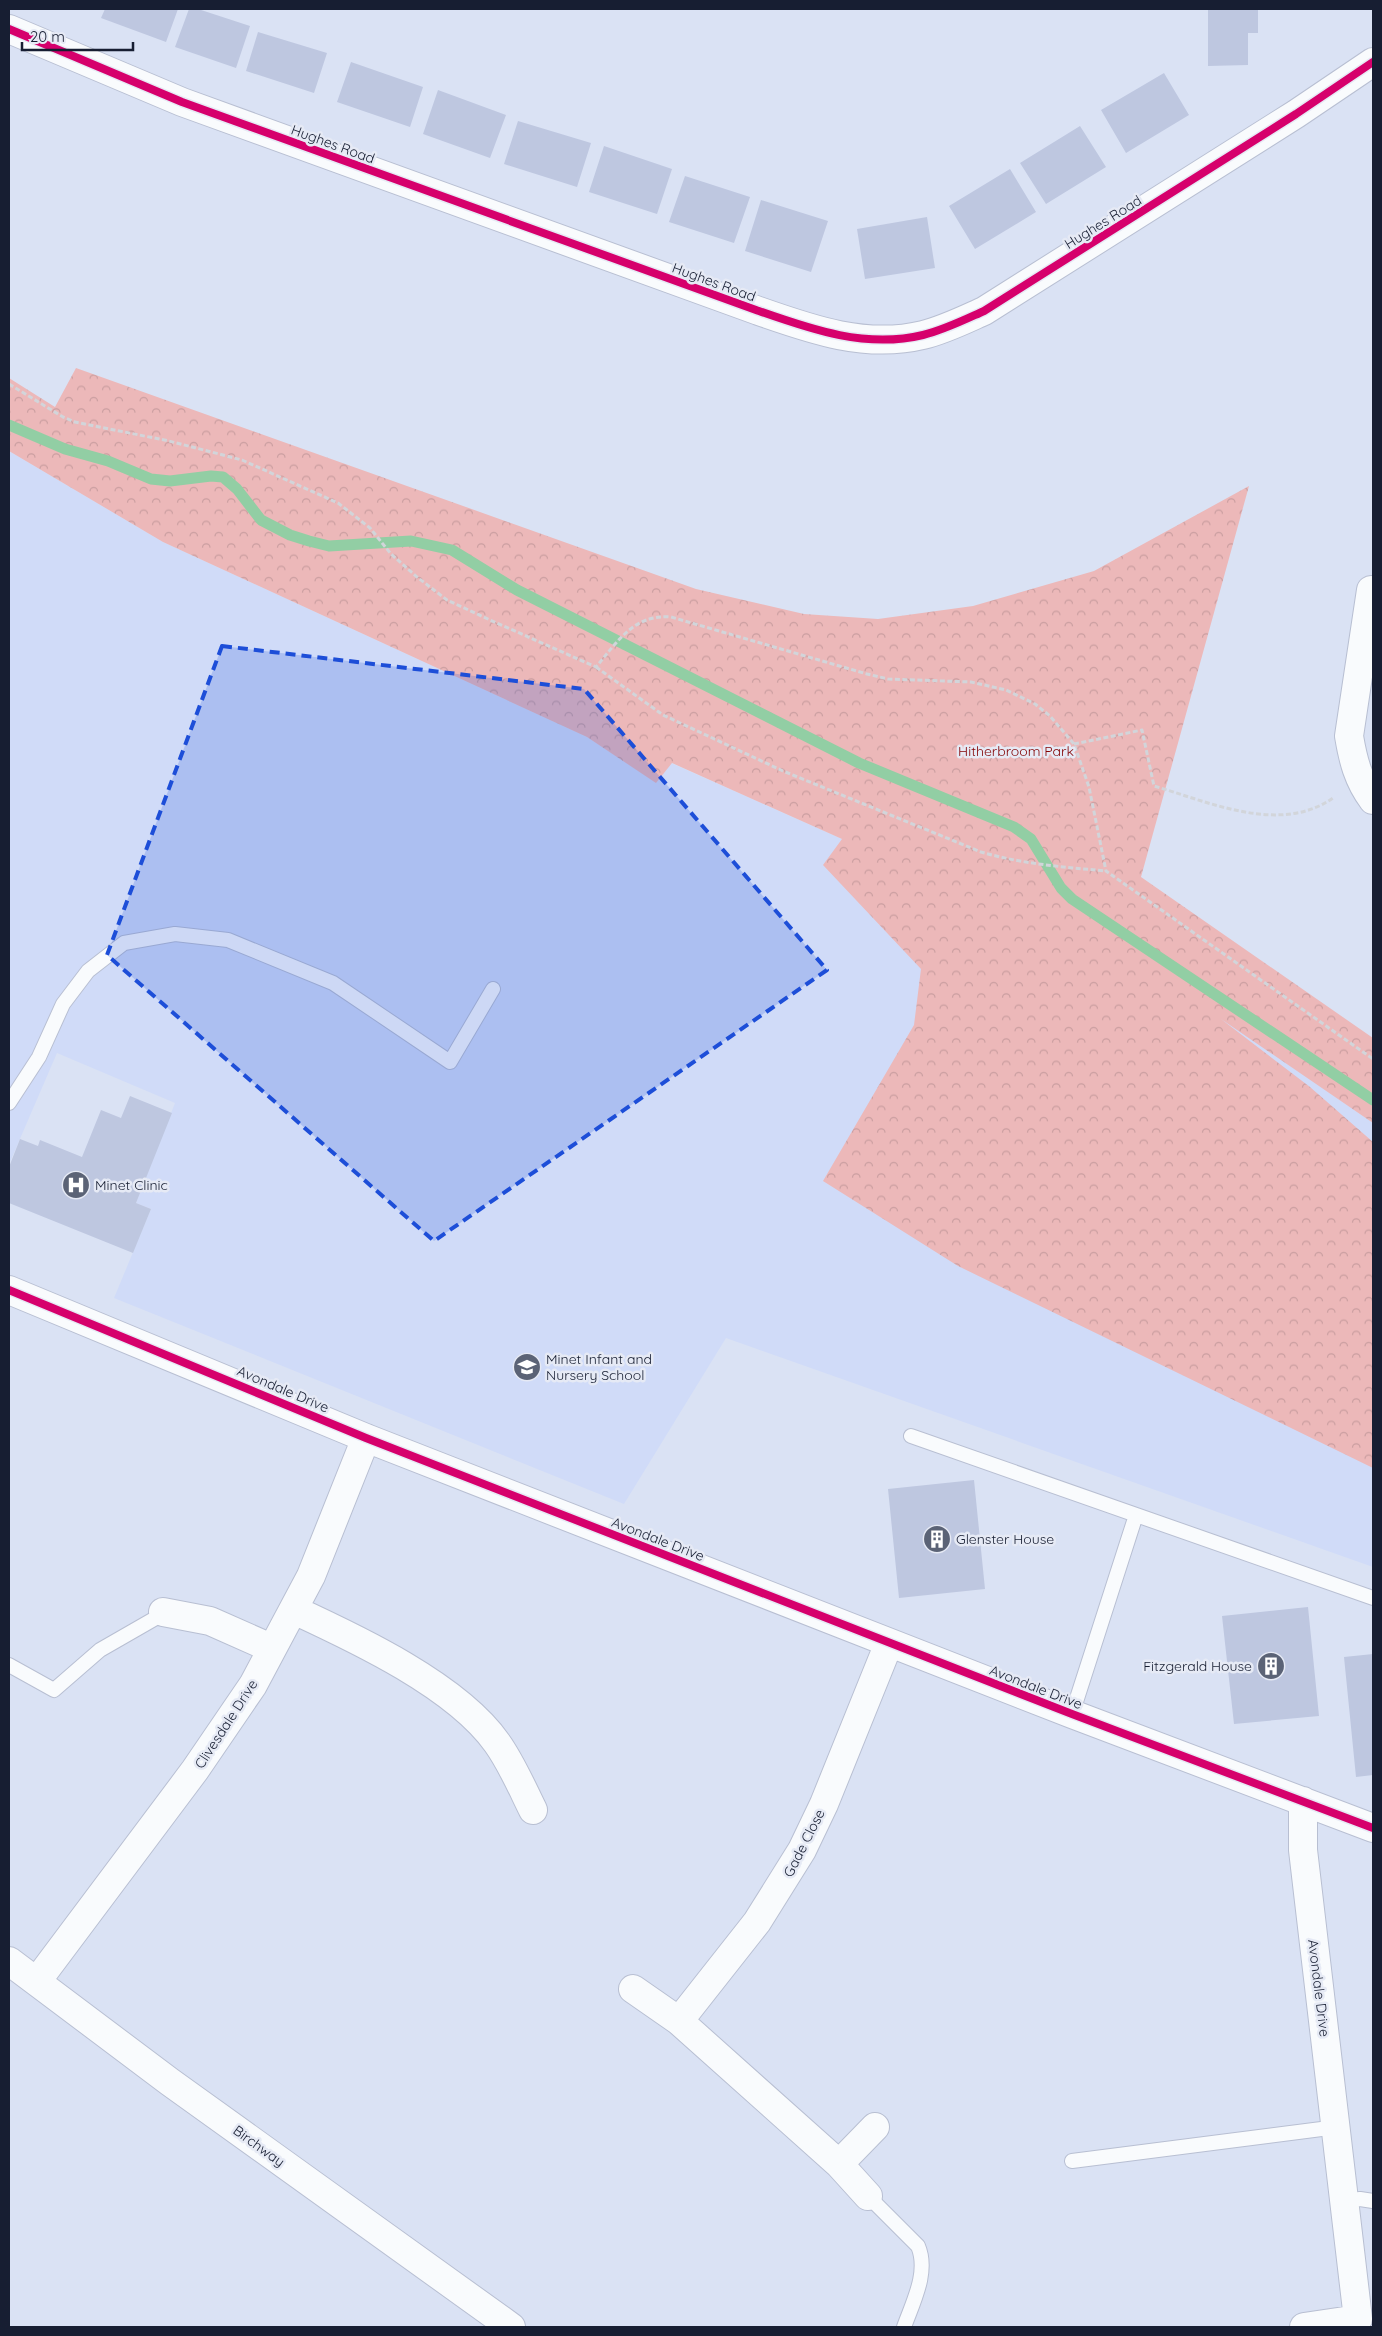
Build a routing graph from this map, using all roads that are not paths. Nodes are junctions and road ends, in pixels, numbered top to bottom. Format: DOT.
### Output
graph roads {
  1 [pos="9,29"];
  2 [pos="1373,62"];
  3 [pos="1371,590"];
  4 [pos="1366,789"];
  5 [pos="493,989"];
  6 [pos="9,1103"];
  7 [pos="9,1290"];
  8 [pos="911,1436"];
  9 [pos="366,1438"];
  10 [pos="1136,1515"];
  11 [pos="1373,1598"];
  12 [pos="294,1610"];
  13 [pos="163,1612"];
  14 [pos="889,1643"];
  15 [pos="272,1648"];
  16 [pos="9,1665"];
  17 [pos="1072,1714"];
  18 [pos="1303,1801"];
  19 [pos="533,1810"];
  20 [pos="1373,1828"];
  21 [pos="9,1961"];
  22 [pos="37,1981"];
  23 [pos="633,1989"];
  24 [pos="679,2021"];
  25 [pos="875,2127"];
  26 [pos="1337,2127"];
  27 [pos="1072,2160"];
  28 [pos="839,2164"];
  29 [pos="868,2196"];
  30 [pos="1345,2201"];
  31 [pos="1373,2201"];
  32 [pos="1366,2322"];
  33 [pos="511,2327"];
  34 [pos="904,2327"];
  35 [pos="1304,2327"];
  1 -- 2 [label="street, Hughes Road"];
  3 -- 4 [label="street"];
  5 -- 6 [label="lane"];
  7 -- 9 [label="street, Avondale Drive"];
  8 -- 10 [label="lane"];
  9 -- 12 [label="street, Clivesdale Drive"];
  9 -- 14 [label="street, Avondale Drive"];
  10 -- 11 [label="lane"];
  10 -- 17 [label="lane"];
  12 -- 15 [label="street, Clivesdale Drive"];
  12 -- 19 [label="street"];
  13 -- 15 [label="street"];
  13 -- 16 [label="lane"];
  14 -- 17 [label="street, Avondale Drive"];
  14 -- 24 [label="street, Gade Close"];
  15 -- 22 [label="street, Clivesdale Drive"];
  17 -- 18 [label="street, Avondale Drive"];
  18 -- 20 [label="street"];
  18 -- 26 [label="street, Avondale Drive"];
  21 -- 22 [label="street, Birchway"];
  22 -- 33 [label="street, Birchway"];
  23 -- 24 [label="street"];
  24 -- 28 [label="street"];
  25 -- 28 [label="street"];
  26 -- 27 [label="lane"];
  26 -- 30 [label="street, Avondale Drive"];
  28 -- 29 [label="street"];
  29 -- 34 [label="lane"];
  30 -- 31 [label="lane"];
  30 -- 32 [label="street, Avondale Drive"];
  32 -- 35 [label="street"];
}
